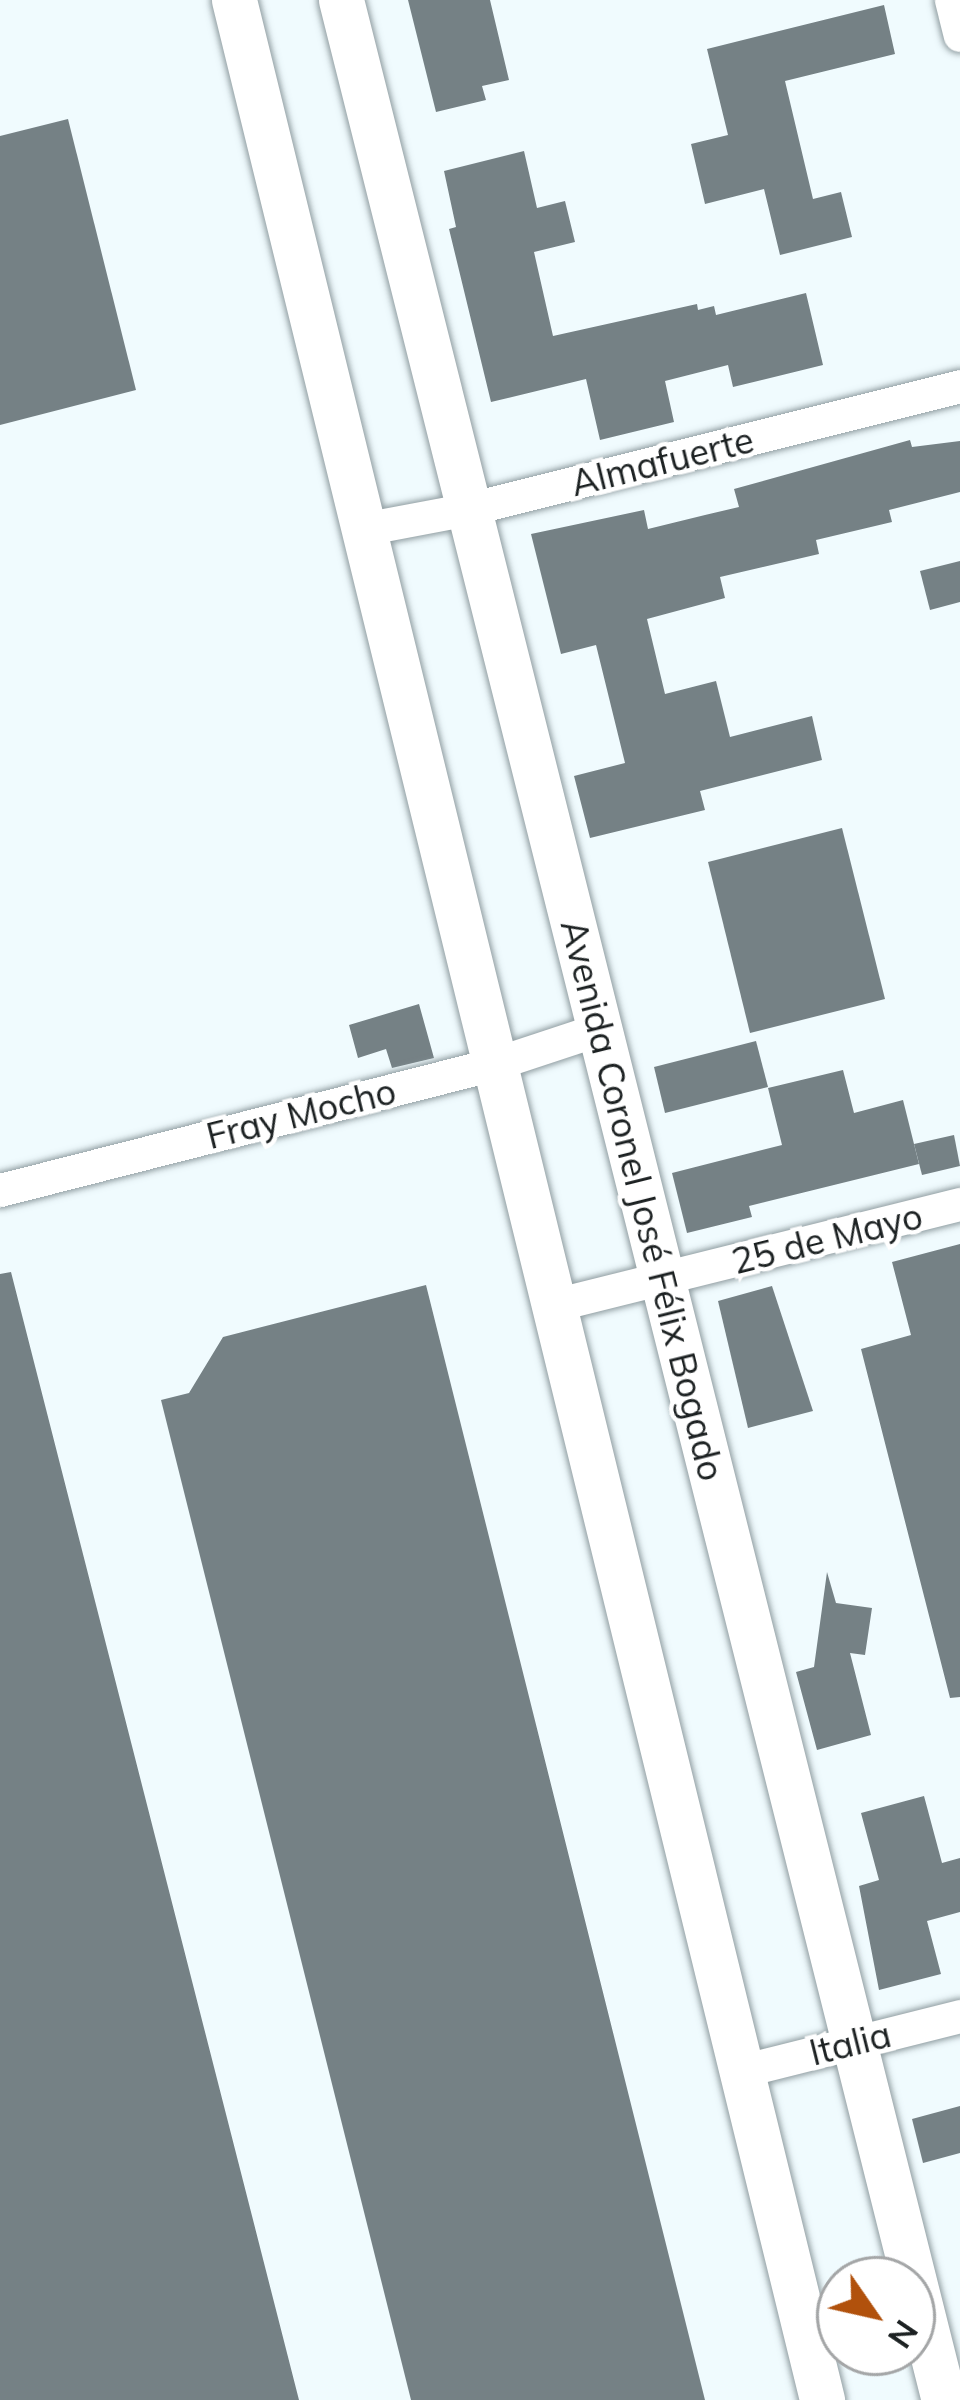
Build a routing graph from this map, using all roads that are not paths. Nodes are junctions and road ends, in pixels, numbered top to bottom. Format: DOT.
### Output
graph roads {
  1 [pos="234,0"];
  2 [pos="341,0"];
  3 [pos="951,0"];
  4 [pos="960,35"];
  5 [pos="960,386"];
  6 [pos="469,509"];
  7 [pos="363,529"];
  8 [pos="600,1029"];
  9 [pos="494,1064"];
  10 [pos="0,1190"];
  11 [pos="960,1204"];
  12 [pos="663,1279"];
  13 [pos="554,1306"];
  14 [pos="960,2016"];
  15 [pos="854,2042"];
  16 [pos="741,2071"];
  17 [pos="821,2400"];
  18 [pos="944,2400"];
  1 -- 7 [label="main road"];
  2 -- 6 [label="main road, Avenida Coronel José Félix Bogado"];
  3 -- 4 [label="street"];
  5 -- 6 [label="street, Almafuerte"];
  6 -- 7 [label="street, Almafuerte"];
  6 -- 8 [label="main road, Avenida Coronel José Félix Bogado"];
  7 -- 9 [label="main road"];
  8 -- 9 [label="street, Fray Mocho"];
  8 -- 12 [label="main road, Avenida Coronel José Félix Bogado"];
  9 -- 10 [label="street, Fray Mocho"];
  9 -- 13 [label="main road"];
  11 -- 12 [label="street, 25 de Mayo"];
  12 -- 13 [label="street, 25 de Mayo"];
  12 -- 15 [label="main road, Avenida Coronel José Félix Bogado"];
  13 -- 16 [label="main road"];
  14 -- 15 [label="street, Italia"];
  15 -- 16 [label="street, Italia"];
  15 -- 18 [label="main road, Avenida Coronel José Félix Bogado"];
  16 -- 17 [label="main road"];
}
